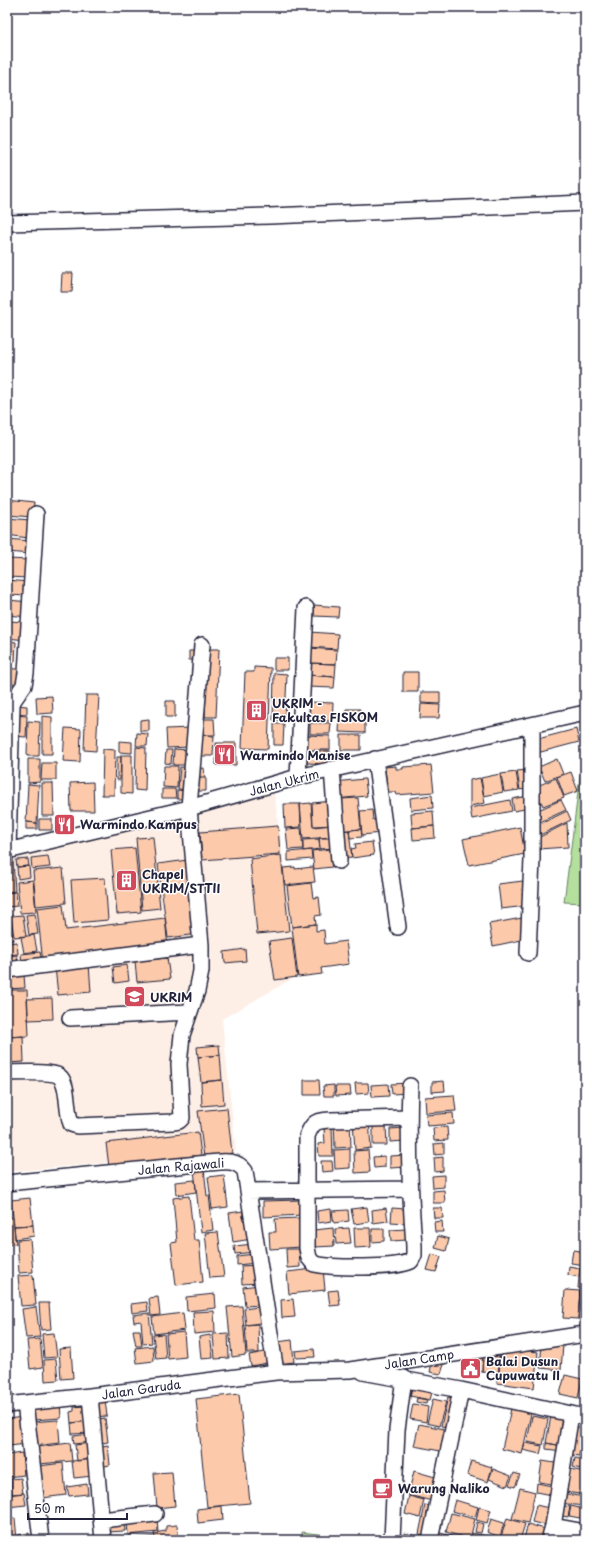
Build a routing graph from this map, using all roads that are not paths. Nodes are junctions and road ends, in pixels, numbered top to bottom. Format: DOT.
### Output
graph roads {
  1 [pos="585,203"];
  2 [pos="7,223"];
  3 [pos="36,514"];
  4 [pos="306,608"];
  5 [pos="202,645"];
  6 [pos="585,713"];
  7 [pos="532,725"];
  8 [pos="375,759"];
  9 [pos="332,769"];
  10 [pos="298,777"];
  11 [pos="189,808"];
  12 [pos="8,850"];
  13 [pos="340,861"];
  14 [pos="398,927"];
  15 [pos="201,945"];
  16 [pos="528,953"];
  17 [pos="7,970"];
  18 [pos="189,1012"];
  19 [pos="70,1018"];
  20 [pos="7,1073"];
  21 [pos="410,1086"];
  22 [pos="409,1118"];
  23 [pos="7,1183"];
  24 [pos="410,1189"];
  25 [pos="306,1190"];
  26 [pos="248,1191"];
  27 [pos="585,1334"];
  28 [pos="350,1370"];
  29 [pos="276,1372"];
  30 [pos="404,1378"];
  31 [pos="461,1390"];
  32 [pos="90,1396"];
  33 [pos="25,1403"];
  34 [pos="7,1405"];
  35 [pos="578,1415"];
  36 [pos="155,1514"];
  37 [pos="101,1520"];
  38 [pos="553,1526"];
  39 [pos="585,1532"];
  40 [pos="41,1540"];
  41 [pos="103,1540"];
  42 [pos="392,1540"];
  43 [pos="430,1540"];
  44 [pos="549,1540"];
  1 -- 2 [label="street"];
  3 -- 12 [label="street"];
  4 -- 10 [label="street"];
  5 -- 11 [label="street"];
  6 -- 7 [label="street, Jalan Ukrim"];
  7 -- 8 [label="street, Jalan Ukrim"];
  7 -- 16 [label="street"];
  8 -- 9 [label="street, Jalan Ukrim"];
  8 -- 14 [label="street"];
  9 -- 10 [label="street, Jalan Ukrim"];
  9 -- 13 [label="street"];
  10 -- 11 [label="street, Jalan Ukrim"];
  11 -- 12 [label="street, Jalan Ukrim"];
  11 -- 15 [label="street"];
  15 -- 17 [label="street"];
  15 -- 18 [label="street"];
  18 -- 19 [label="street"];
  18 -- 20 [label="street"];
  21 -- 22 [label="street"];
  22 -- 24 [label="street"];
  22 -- 25 [label="street"];
  23 -- 26 [label="street, Jalan Rajawali"];
  24 -- 25 [label="street"];
  24 -- 25 [label="street"];
  25 -- 26 [label="street"];
  26 -- 29 [label="street, Jalan Rajawali"];
  27 -- 28 [label="street, Jalan Camp"];
  28 -- 29 [label="street, Jalan Camp"];
  28 -- 30 [label="street"];
  29 -- 32 [label="street, Jalan Garuda"];
  30 -- 31 [label="street"];
  30 -- 42 [label="street"];
  31 -- 35 [label="street"];
  31 -- 43 [label="street"];
  32 -- 33 [label="street, Jalan Garuda"];
  32 -- 37 [label="street"];
  33 -- 34 [label="street, Jalan Garuda"];
  33 -- 40 [label="street"];
  35 -- 38 [label="street"];
  36 -- 37 [label="street"];
  37 -- 41 [label="street"];
  38 -- 39 [label="street"];
  38 -- 44 [label="street"];
}
